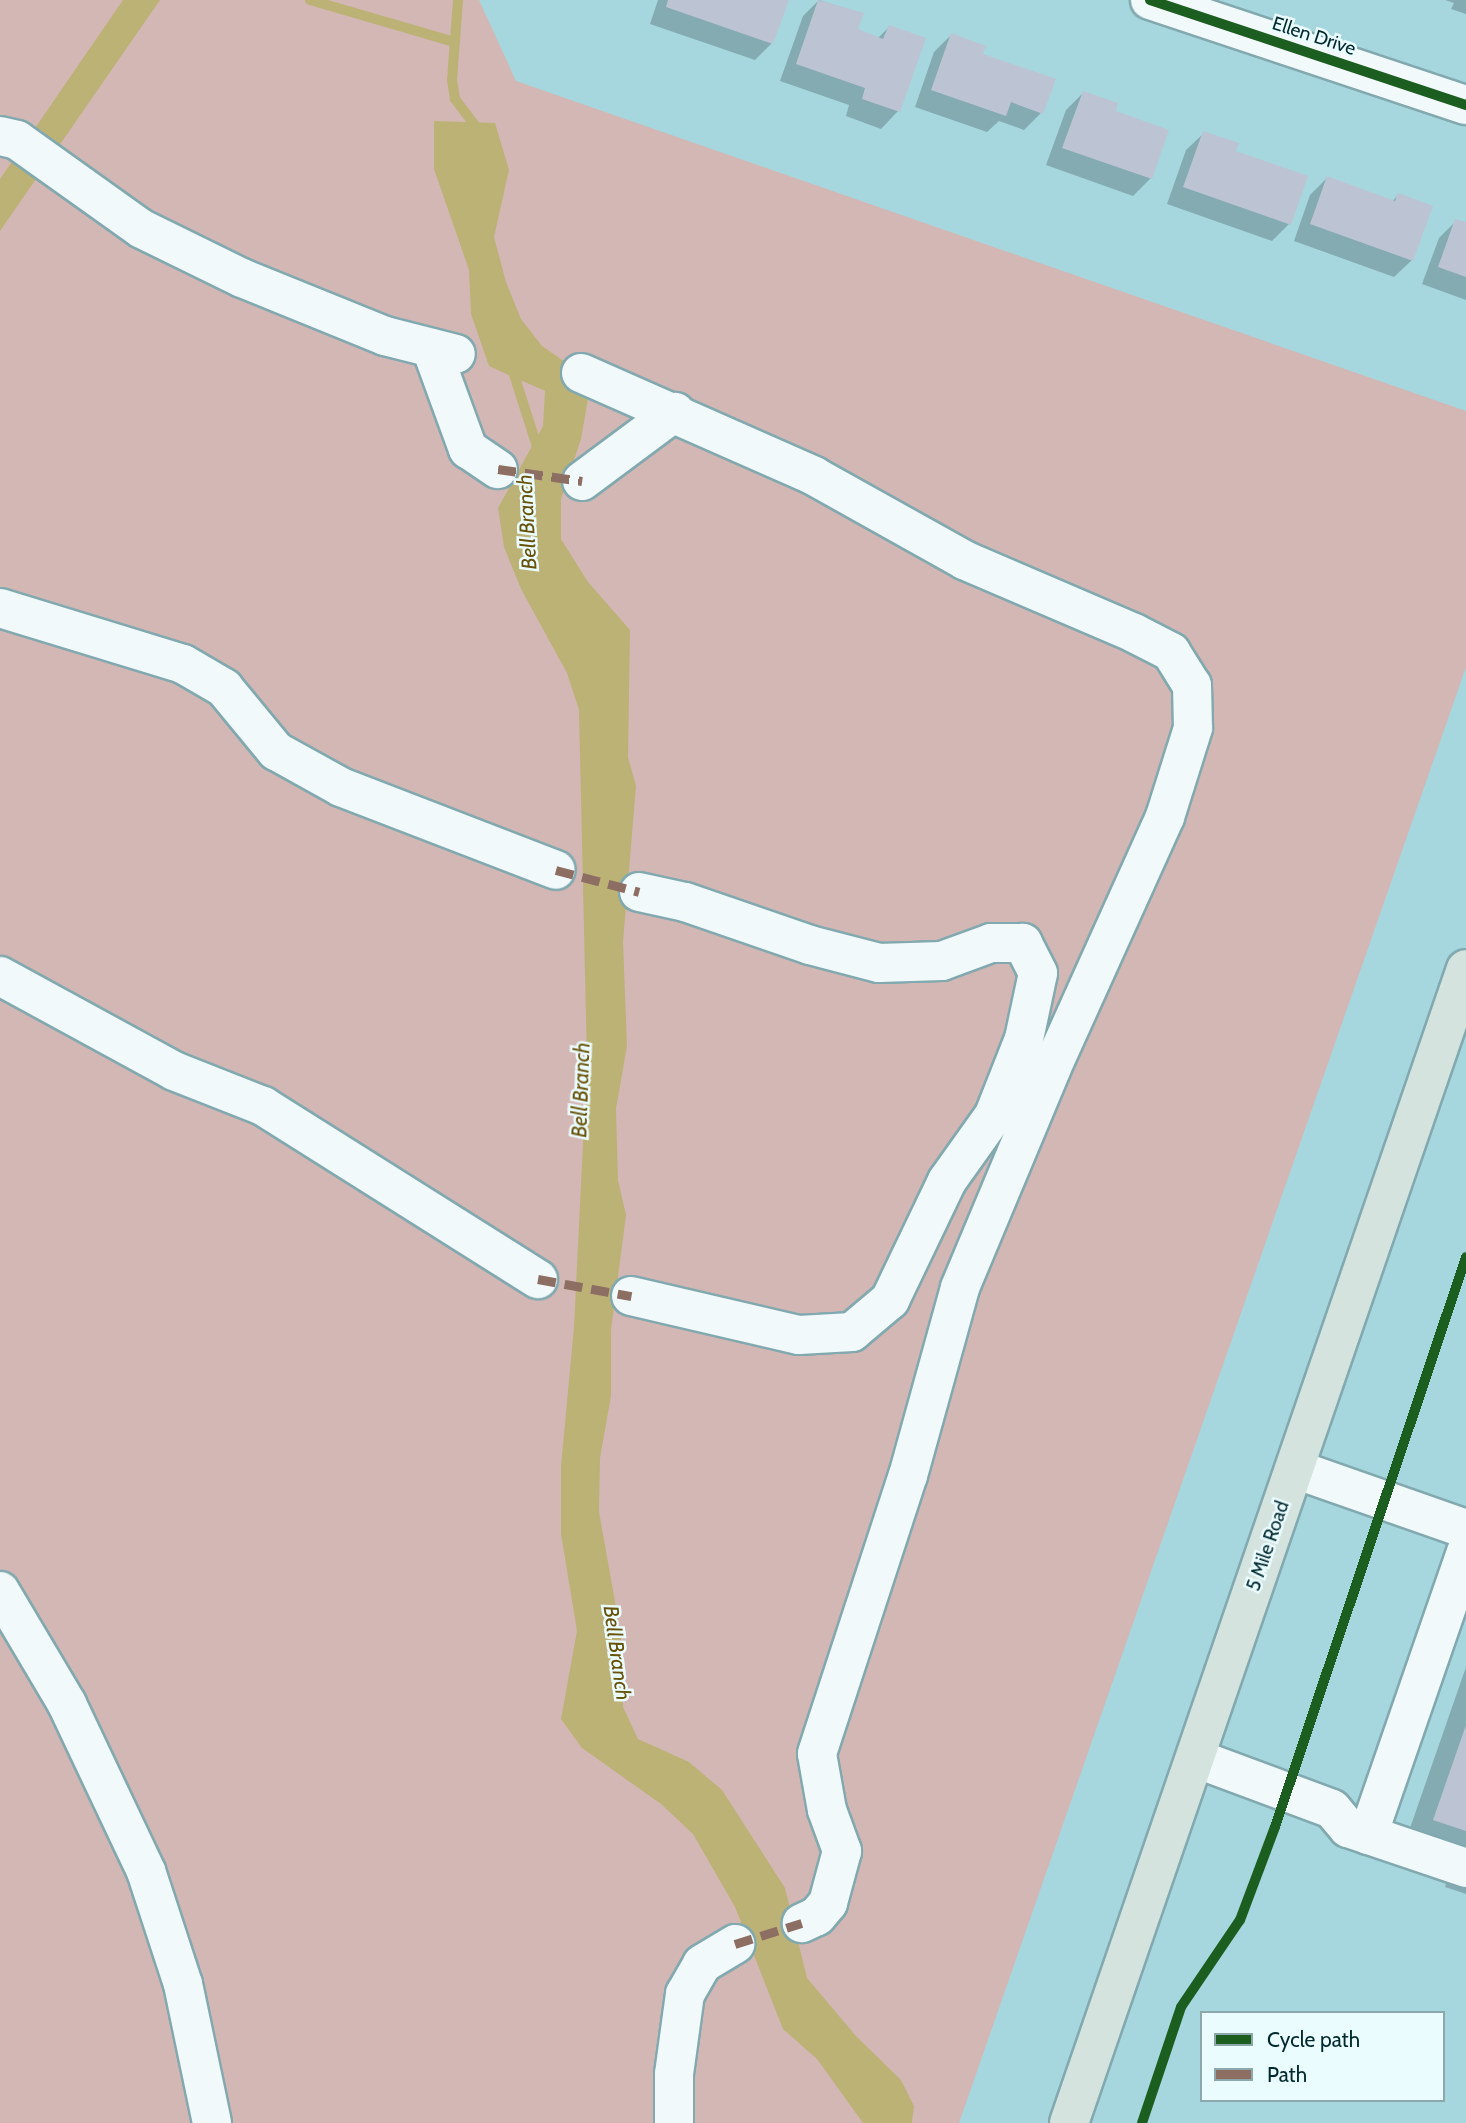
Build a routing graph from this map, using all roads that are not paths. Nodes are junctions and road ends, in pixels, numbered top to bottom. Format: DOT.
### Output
graph roads {
  1 [pos="1150,0"];
  2 [pos="1466,105"];
  3 [pos="0,136"];
  4 [pos="580,373"];
  5 [pos="675,412"];
  6 [pos="498,469"];
  7 [pos="582,481"];
  8 [pos="0,608"];
  9 [pos="556,870"];
  10 [pos="639,892"];
  11 [pos="0,976"];
  12 [pos="1462,991"];
  13 [pos="538,1279"];
  14 [pos="631,1296"];
  15 [pos="1294,1469"];
  16 [pos="1466,1530"];
  17 [pos="1466,1552"];
  18 [pos="0,1591"];
  19 [pos="1195,1758"];
  20 [pos="1368,1835"];
  21 [pos="1466,1868"];
  22 [pos="802,1923"];
  23 [pos="736,1944"];
  24 [pos="212,2123"];
  25 [pos="674,2123"];
  26 [pos="1069,2123"];
  1 -- 2 [label="street, Ellen Drive"];
  3 -- 6 [label="street"];
  4 -- 5 [label="street"];
  5 -- 7 [label="street"];
  5 -- 22 [label="street"];
  8 -- 9 [label="street"];
  10 -- 14 [label="street"];
  11 -- 13 [label="street"];
  12 -- 15 [label="main road, 5 Mile Road"];
  15 -- 16 [label="street"];
  15 -- 19 [label="main road, 5 Mile Road"];
  17 -- 20 [label="street"];
  18 -- 24 [label="street"];
  19 -- 20 [label="street"];
  19 -- 26 [label="main road, 5 Mile Road"];
  20 -- 21 [label="street"];
  23 -- 25 [label="street"];
}
